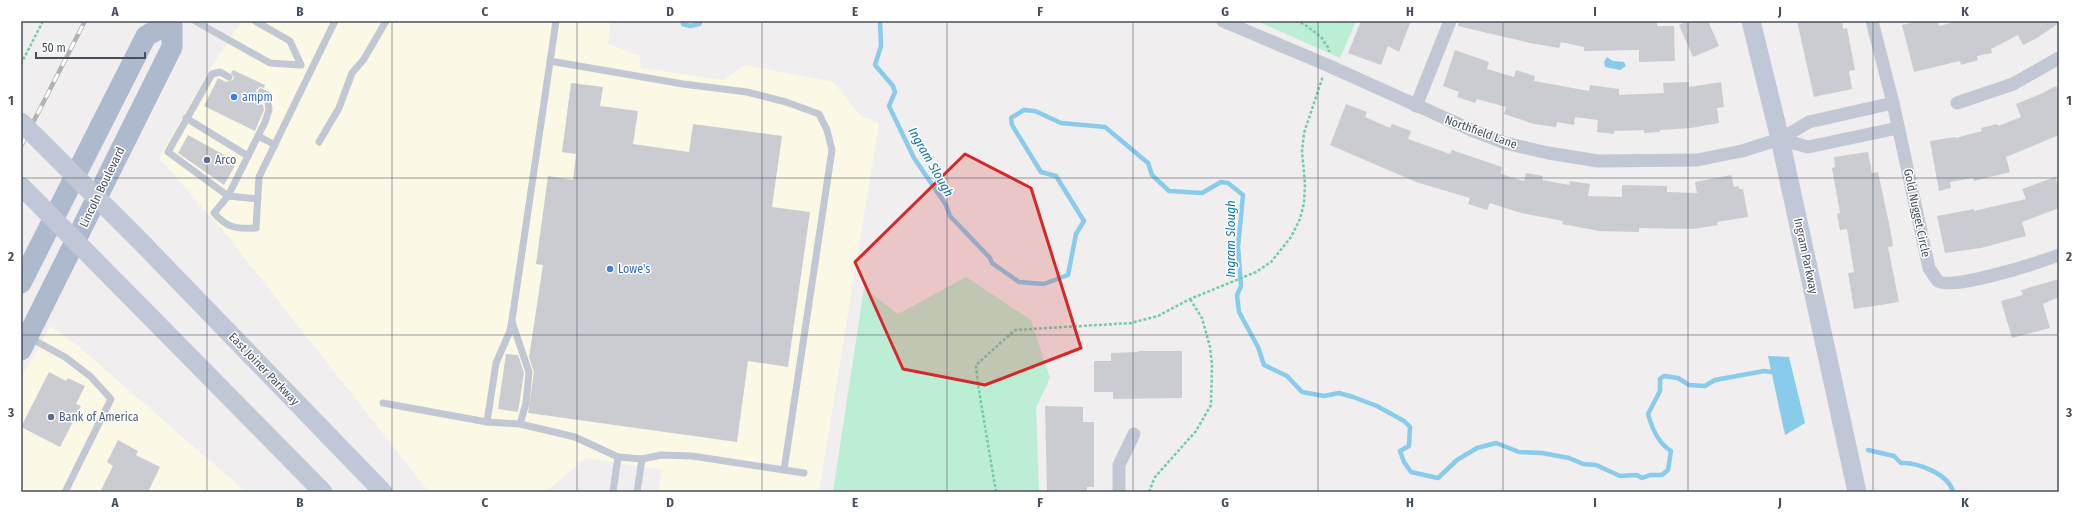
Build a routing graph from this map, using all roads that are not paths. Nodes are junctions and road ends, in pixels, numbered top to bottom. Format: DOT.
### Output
graph roads {
  1 [pos="195,21"];
  2 [pos="255,21"];
  3 [pos="335,21"];
  4 [pos="386,21"];
  5 [pos="556,21"];
  6 [pos="1223,21"];
  7 [pos="1450,21"];
  8 [pos="1751,21"];
  9 [pos="1872,21"];
  10 [pos="171,22"];
  11 [pos="2059,58"];
  12 [pos="550,61"];
  13 [pos="229,76"];
  14 [pos="262,92"];
  15 [pos="1893,103"];
  16 [pos="1957,103"];
  17 [pos="1416,106"];
  18 [pos="188,115"];
  19 [pos="21,122"];
  20 [pos="1898,128"];
  21 [pos="258,136"];
  22 [pos="1780,139"];
  23 [pos="319,142"];
  24 [pos="275,145"];
  25 [pos="248,156"];
  26 [pos="21,186"];
  27 [pos="228,196"];
  28 [pos="258,199"];
  29 [pos="2059,255"];
  30 [pos="21,283"];
  31 [pos="512,320"];
  32 [pos="24,343"];
  33 [pos="383,403"];
  34 [pos="487,422"];
  35 [pos="520,424"];
  36 [pos="1134,434"];
  37 [pos="618,456"];
  38 [pos="642,459"];
  39 [pos="784,470"];
  40 [pos="804,473"];
  41 [pos="65,492"];
  42 [pos="323,492"];
  43 [pos="383,492"];
  44 [pos="613,492"];
  45 [pos="637,492"];
  46 [pos="1119,492"];
  47 [pos="1857,492"];
  1 -- 2 [label="lane"];
  3 -- 24 [label="lane"];
  4 -- 23 [label="lane"];
  5 -- 12 [label="lane"];
  6 -- 17 [label="street, Northfield Lane"];
  7 -- 17 [label="street"];
  8 -- 22 [label="main road, Ingram Parkway"];
  9 -- 15 [label="street, Gold Nugget Circle"];
  10 -- 30 [label="main road, Lincoln Boulevard"];
  10 -- 32 [label="main road, Lincoln Boulevard"];
  11 -- 16 [label="street"];
  12 -- 31 [label="lane"];
  12 -- 39 [label="lane"];
  13 -- 18 [label="lane"];
  14 -- 21 [label="lane"];
  15 -- 20 [label="street, Gold Nugget Circle"];
  15 -- 22 [label="street, Northfield Lane"];
  17 -- 22 [label="street, Northfield Lane"];
  18 -- 25 [label="lane"];
  18 -- 27 [label="lane"];
  19 -- 43 [label="main road, East Joiner Parkway, bridge"];
  20 -- 22 [label="street"];
  20 -- 29 [label="street, Gold Nugget Circle"];
  21 -- 24 [label="lane"];
  21 -- 25 [label="lane"];
  22 -- 47 [label="main road, Ingram Parkway"];
  24 -- 28 [label="lane"];
  25 -- 27 [label="lane"];
  26 -- 42 [label="main road, bridge"];
  27 -- 28 [label="lane"];
  27 -- 28 [label="lane"];
  31 -- 34 [label="lane"];
  31 -- 35 [label="lane"];
  32 -- 41 [label="lane"];
  33 -- 34 [label="lane"];
  34 -- 35 [label="lane"];
  35 -- 37 [label="lane"];
  36 -- 46 [label="street"];
  37 -- 38 [label="lane"];
  37 -- 44 [label="lane"];
  38 -- 39 [label="lane"];
  38 -- 45 [label="lane"];
  39 -- 40 [label="lane"];
}
